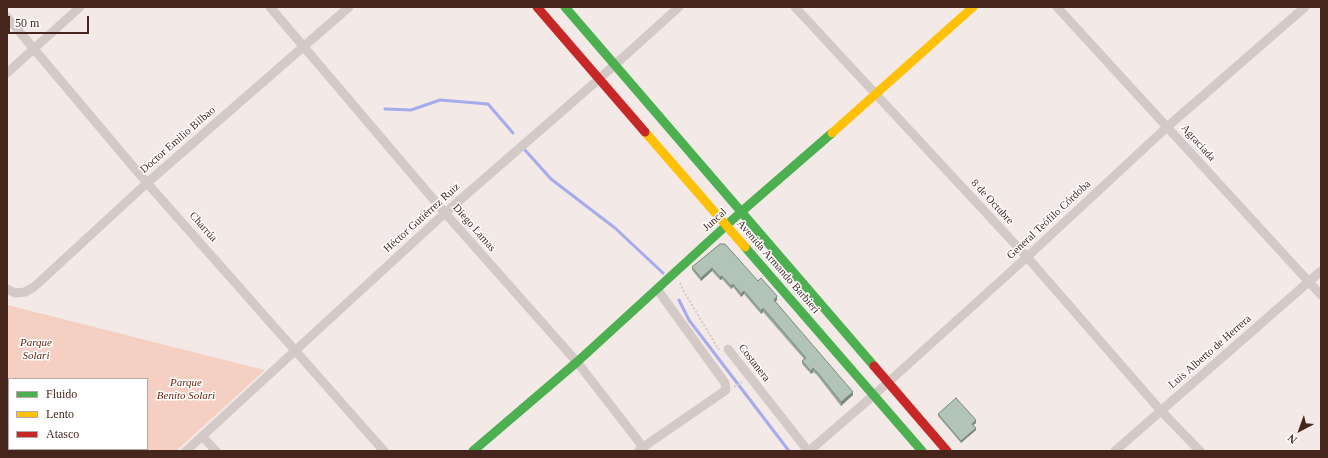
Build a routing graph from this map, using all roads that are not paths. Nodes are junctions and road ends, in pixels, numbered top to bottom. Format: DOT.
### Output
graph roads {
  1 [pos="80,7"];
  2 [pos="270,7"];
  3 [pos="349,7"];
  4 [pos="537,7"];
  5 [pos="565,7"];
  6 [pos="679,7"];
  7 [pos="795,7"];
  8 [pos="973,7"];
  9 [pos="1057,7"];
  10 [pos="1305,7"];
  11 [pos="7,17"];
  12 [pos="304,46"];
  13 [pos="34,48"];
  14 [pos="615,64"];
  15 [pos="7,73"];
  16 [pos="599,79"];
  17 [pos="877,94"];
  18 [pos="1168,127"];
  19 [pos="147,183"];
  20 [pos="741,212"];
  21 [pos="445,213"];
  22 [pos="726,226"];
  23 [pos="1027,257"];
  24 [pos="1321,271"];
  25 [pos="1308,282"];
  26 [pos="7,289"];
  27 [pos="657,289"];
  28 [pos="1321,295"];
  29 [pos="295,349"];
  30 [pos="728,349"];
  31 [pos="577,362"];
  32 [pos="888,382"];
  33 [pos="874,395"];
  34 [pos="1161,411"];
  35 [pos="202,436"];
  36 [pos="641,449"];
  37 [pos="186,451"];
  38 [pos="216,451"];
  39 [pos="384,451"];
  40 [pos="473,451"];
  41 [pos="808,451"];
  42 [pos="922,451"];
  43 [pos="947,451"];
  44 [pos="1115,451"];
  45 [pos="1200,451"];
  1 -- 13 [label="street"];
  2 -- 12 [label="street, Diego Lamas"];
  3 -- 12 [label="street, Doctor Emilio Bilbao"];
  4 -- 16 [label="street, Avenida Armando Barbieri"];
  5 -- 14 [label="street, Avenida Armando Barbieri"];
  6 -- 14 [label="street, Héctor Gutiérrez Ruiz"];
  7 -- 17 [label="street, 8 de Octubre"];
  8 -- 17 [label="street, Juncal"];
  9 -- 18 [label="street, Agraciada"];
  10 -- 18 [label="street, General Teófilo Córdoba"];
  11 -- 13 [label="street, Charrúa"];
  12 -- 19 [label="street, Doctor Emilio Bilbao"];
  12 -- 21 [label="street, Diego Lamas"];
  13 -- 15 [label="street"];
  13 -- 19 [label="street, Charrúa"];
  14 -- 16 [label="street, Héctor Gutiérrez Ruiz"];
  14 -- 20 [label="street, Avenida Armando Barbieri"];
  16 -- 21 [label="street, Héctor Gutiérrez Ruiz"];
  16 -- 22 [label="street, Avenida Armando Barbieri"];
  17 -- 20 [label="street, Juncal"];
  17 -- 23 [label="street, 8 de Octubre"];
  18 -- 23 [label="street, General Teófilo Córdoba"];
  18 -- 25 [label="street, Agraciada"];
  19 -- 26 [label="street, Doctor Emilio Bilbao"];
  19 -- 29 [label="street, Charrúa"];
  20 -- 22 [label="street, Juncal"];
  20 -- 32 [label="street, Avenida Armando Barbieri"];
  21 -- 29 [label="street, Héctor Gutiérrez Ruiz"];
  21 -- 31 [label="street, Diego Lamas"];
  22 -- 27 [label="street, Juncal"];
  22 -- 33 [label="street, Avenida Armando Barbieri"];
  23 -- 32 [label="street, General Teófilo Córdoba"];
  23 -- 34 [label="street, 8 de Octubre"];
  24 -- 25 [label="street, Luis Alberto de Herrera"];
  25 -- 28 [label="street, Agraciada"];
  25 -- 34 [label="street, Luis Alberto de Herrera"];
  27 -- 31 [label="street, Juncal"];
  27 -- 36 [label="street"];
  29 -- 35 [label="street, Héctor Gutiérrez Ruiz"];
  29 -- 39 [label="street, Charrúa"];
  30 -- 41 [label="street, Costanera"];
  31 -- 36 [label="street, Diego Lamas"];
  31 -- 40 [label="street, Juncal"];
  32 -- 33 [label="street, General Teófilo Córdoba"];
  32 -- 43 [label="street, Avenida Armando Barbieri"];
  33 -- 41 [label="street, General Teófilo Córdoba"];
  33 -- 42 [label="street, Avenida Armando Barbieri"];
  34 -- 44 [label="street, Luis Alberto de Herrera"];
  34 -- 45 [label="street, 8 de Octubre"];
  35 -- 37 [label="street, Héctor Gutiérrez Ruiz"];
  35 -- 38 [label="street"];
}
